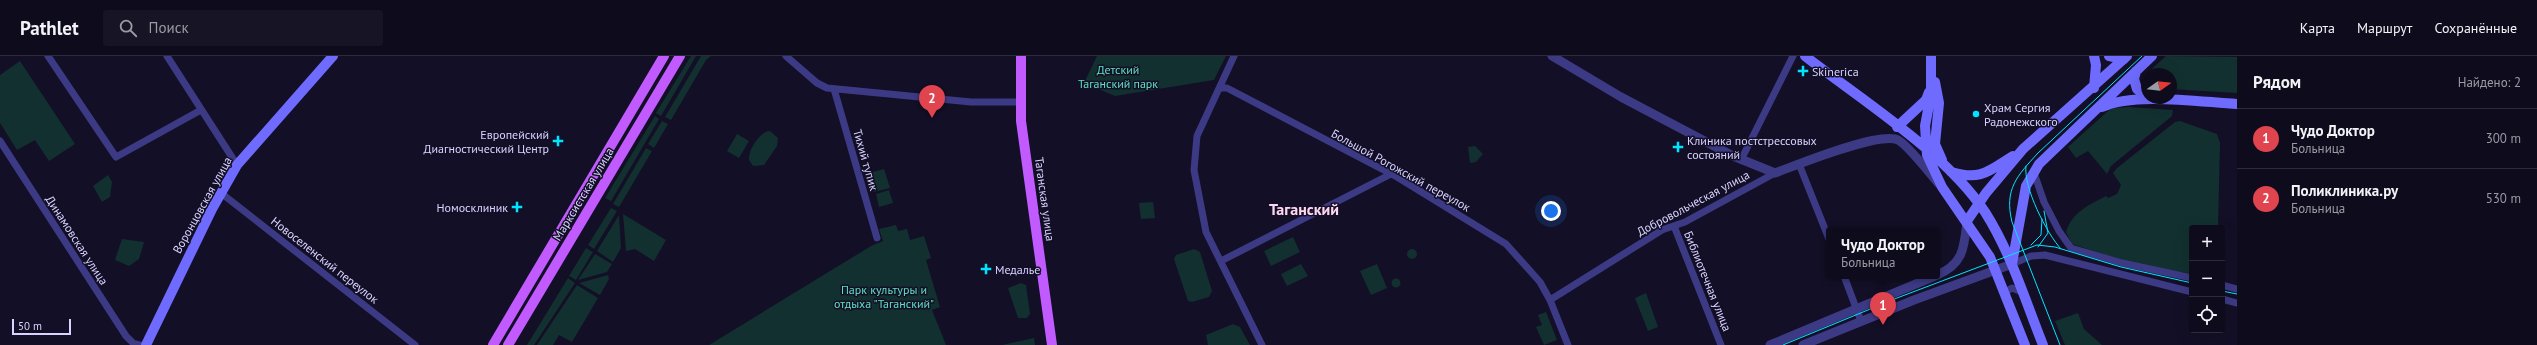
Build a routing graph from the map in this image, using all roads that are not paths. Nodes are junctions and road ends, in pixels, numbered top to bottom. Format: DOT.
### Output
graph roads {
  1 [pos="48,56"];
  2 [pos="168,56"];
  3 [pos="333,56"];
  4 [pos="664,56"];
  5 [pos="680,56"];
  6 [pos="786,56"];
  7 [pos="1021,56"];
  8 [pos="1234,56"];
  9 [pos="1552,56"];
  10 [pos="1793,56"];
  11 [pos="1805,56"];
  12 [pos="2094,56"];
  13 [pos="2109,56"];
  14 [pos="2152,56"];
  15 [pos="2126,57"];
  16 [pos="1931,59"];
  17 [pos="2136,71"];
  18 [pos="1220,88"];
  19 [pos="2094,88"];
  20 [pos="834,89"];
  21 [pos="1930,92"];
  22 [pos="2141,92"];
  23 [pos="2141,99"];
  24 [pos="2177,100"];
  25 [pos="1020,102"];
  26 [pos="2237,104"];
  27 [pos="201,110"];
  28 [pos="2096,110"];
  29 [pos="1897,127"];
  30 [pos="1879,138"];
  31 [pos="0,141"];
  32 [pos="1926,148"];
  33 [pos="2023,149"];
  34 [pos="1741,160"];
  35 [pos="1799,164"];
  36 [pos="237,165"];
  37 [pos="1949,170"];
  38 [pos="1775,173"];
  39 [pos="2034,173"];
  40 [pos="1391,174"];
  41 [pos="1942,187"];
  42 [pos="221,193"];
  43 [pos="1978,203"];
  44 [pos="1967,221"];
  45 [pos="1674,226"];
  46 [pos="1826,232"];
  47 [pos="877,238"];
  48 [pos="1221,261"];
  49 [pos="2012,264"];
  50 [pos="1995,269"];
  51 [pos="1940,274"];
  52 [pos="2189,277"];
  53 [pos="1845,279"];
  54 [pos="1929,279"];
  55 [pos="2225,286"];
  56 [pos="2237,289"];
  57 [pos="2189,291"];
  58 [pos="2022,292"];
  59 [pos="2006,298"];
  60 [pos="1550,300"];
  61 [pos="2225,300"];
  62 [pos="2237,303"];
  63 [pos="1857,308"];
  64 [pos="1861,321"];
  65 [pos="140,345"];
  66 [pos="146,345"];
  67 [pos="415,345"];
  68 [pos="493,345"];
  69 [pos="508,345"];
  70 [pos="1052,345"];
  71 [pos="1262,345"];
  72 [pos="1568,345"];
  73 [pos="1721,345"];
  74 [pos="1770,345"];
  75 [pos="1803,345"];
  76 [pos="2025,345"];
  77 [pos="2043,345"];
  1 -- 27 [label="street"];
  2 -- 27 [label="street"];
  3 -- 36 [label="main road, Воронцовская улица"];
  4 -- 68 [label="main road, Марксистская улица"];
  5 -- 69 [label="main road, Марксистская улица"];
  6 -- 20 [label="street"];
  7 -- 25 [label="main road, Таганская улица"];
  8 -- 18 [label="street"];
  9 -- 34 [label="street"];
  10 -- 34 [label="street"];
  11 -- 29 [label="main road"];
  12 -- 19 [label="main road"];
  13 -- 15 [label="main road"];
  14 -- 17 [label="main road"];
  15 -- 19 [label="main road"];
  16 -- 21 [label="main road"];
  16 -- 37 [label="main road"];
  17 -- 22 [label="main road"];
  17 -- 28 [label="main road"];
  18 -- 40 [label="street, Большой Рогожский переулок"];
  18 -- 48 [label="street"];
  19 -- 33 [label="main road"];
  20 -- 25 [label="street"];
  20 -- 47 [label="street, Тихий тупик"];
  21 -- 29 [label="main road"];
  21 -- 32 [label="main road"];
  23 -- 28 [label="main road"];
  24 -- 26 [label="main road"];
  25 -- 70 [label="main road, Таганская улица"];
  27 -- 36 [label="street"];
  28 -- 39 [label="main road"];
  29 -- 30 [label="street"];
  29 -- 32 [label="main road"];
  30 -- 35 [label="street, Добровольческая улица"];
  30 -- 41 [label="street"];
  31 -- 65 [label="street, Динамовская улица"];
  32 -- 37 [label="main road"];
  32 -- 41 [label="main road"];
  33 -- 37 [label="main road"];
  33 -- 43 [label="main road"];
  34 -- 38 [label="street"];
  35 -- 38 [label="street, Добровольческая улица"];
  35 -- 46 [label="street"];
  36 -- 42 [label="main road, Воронцовская улица"];
  37 -- 43 [label="main road"];
  38 -- 45 [label="street, Добровольческая улица"];
  39 -- 49 [label="main road"];
  39 -- 52 [label="street"];
  40 -- 48 [label="street"];
  40 -- 60 [label="street, Большой Рогожский переулок"];
  41 -- 44 [label="main road"];
  42 -- 66 [label="main road, Воронцовская улица"];
  42 -- 67 [label="street, Новоселенский переулок"];
  43 -- 44 [label="main road"];
  43 -- 49 [label="main road"];
  44 -- 50 [label="main road"];
  44 -- 51 [label="street"];
  45 -- 60 [label="street, Добровольческая улица"];
  45 -- 73 [label="street, Библиотечная улица"];
  48 -- 71 [label="street"];
  49 -- 50 [label="street"];
  49 -- 57 [label="street"];
  49 -- 58 [label="main road"];
  50 -- 59 [label="main road"];
  50 -- 64 [label="street"];
  53 -- 63 [label="street"];
  54 -- 63 [label="street"];
  55 -- 56 [label="street"];
  58 -- 59 [label="street"];
  58 -- 77 [label="main road"];
  59 -- 76 [label="main road"];
  60 -- 72 [label="street, Большой Рогожский переулок"];
  61 -- 62 [label="street"];
  63 -- 64 [label="street"];
  63 -- 74 [label="street"];
  64 -- 75 [label="street"];
}
